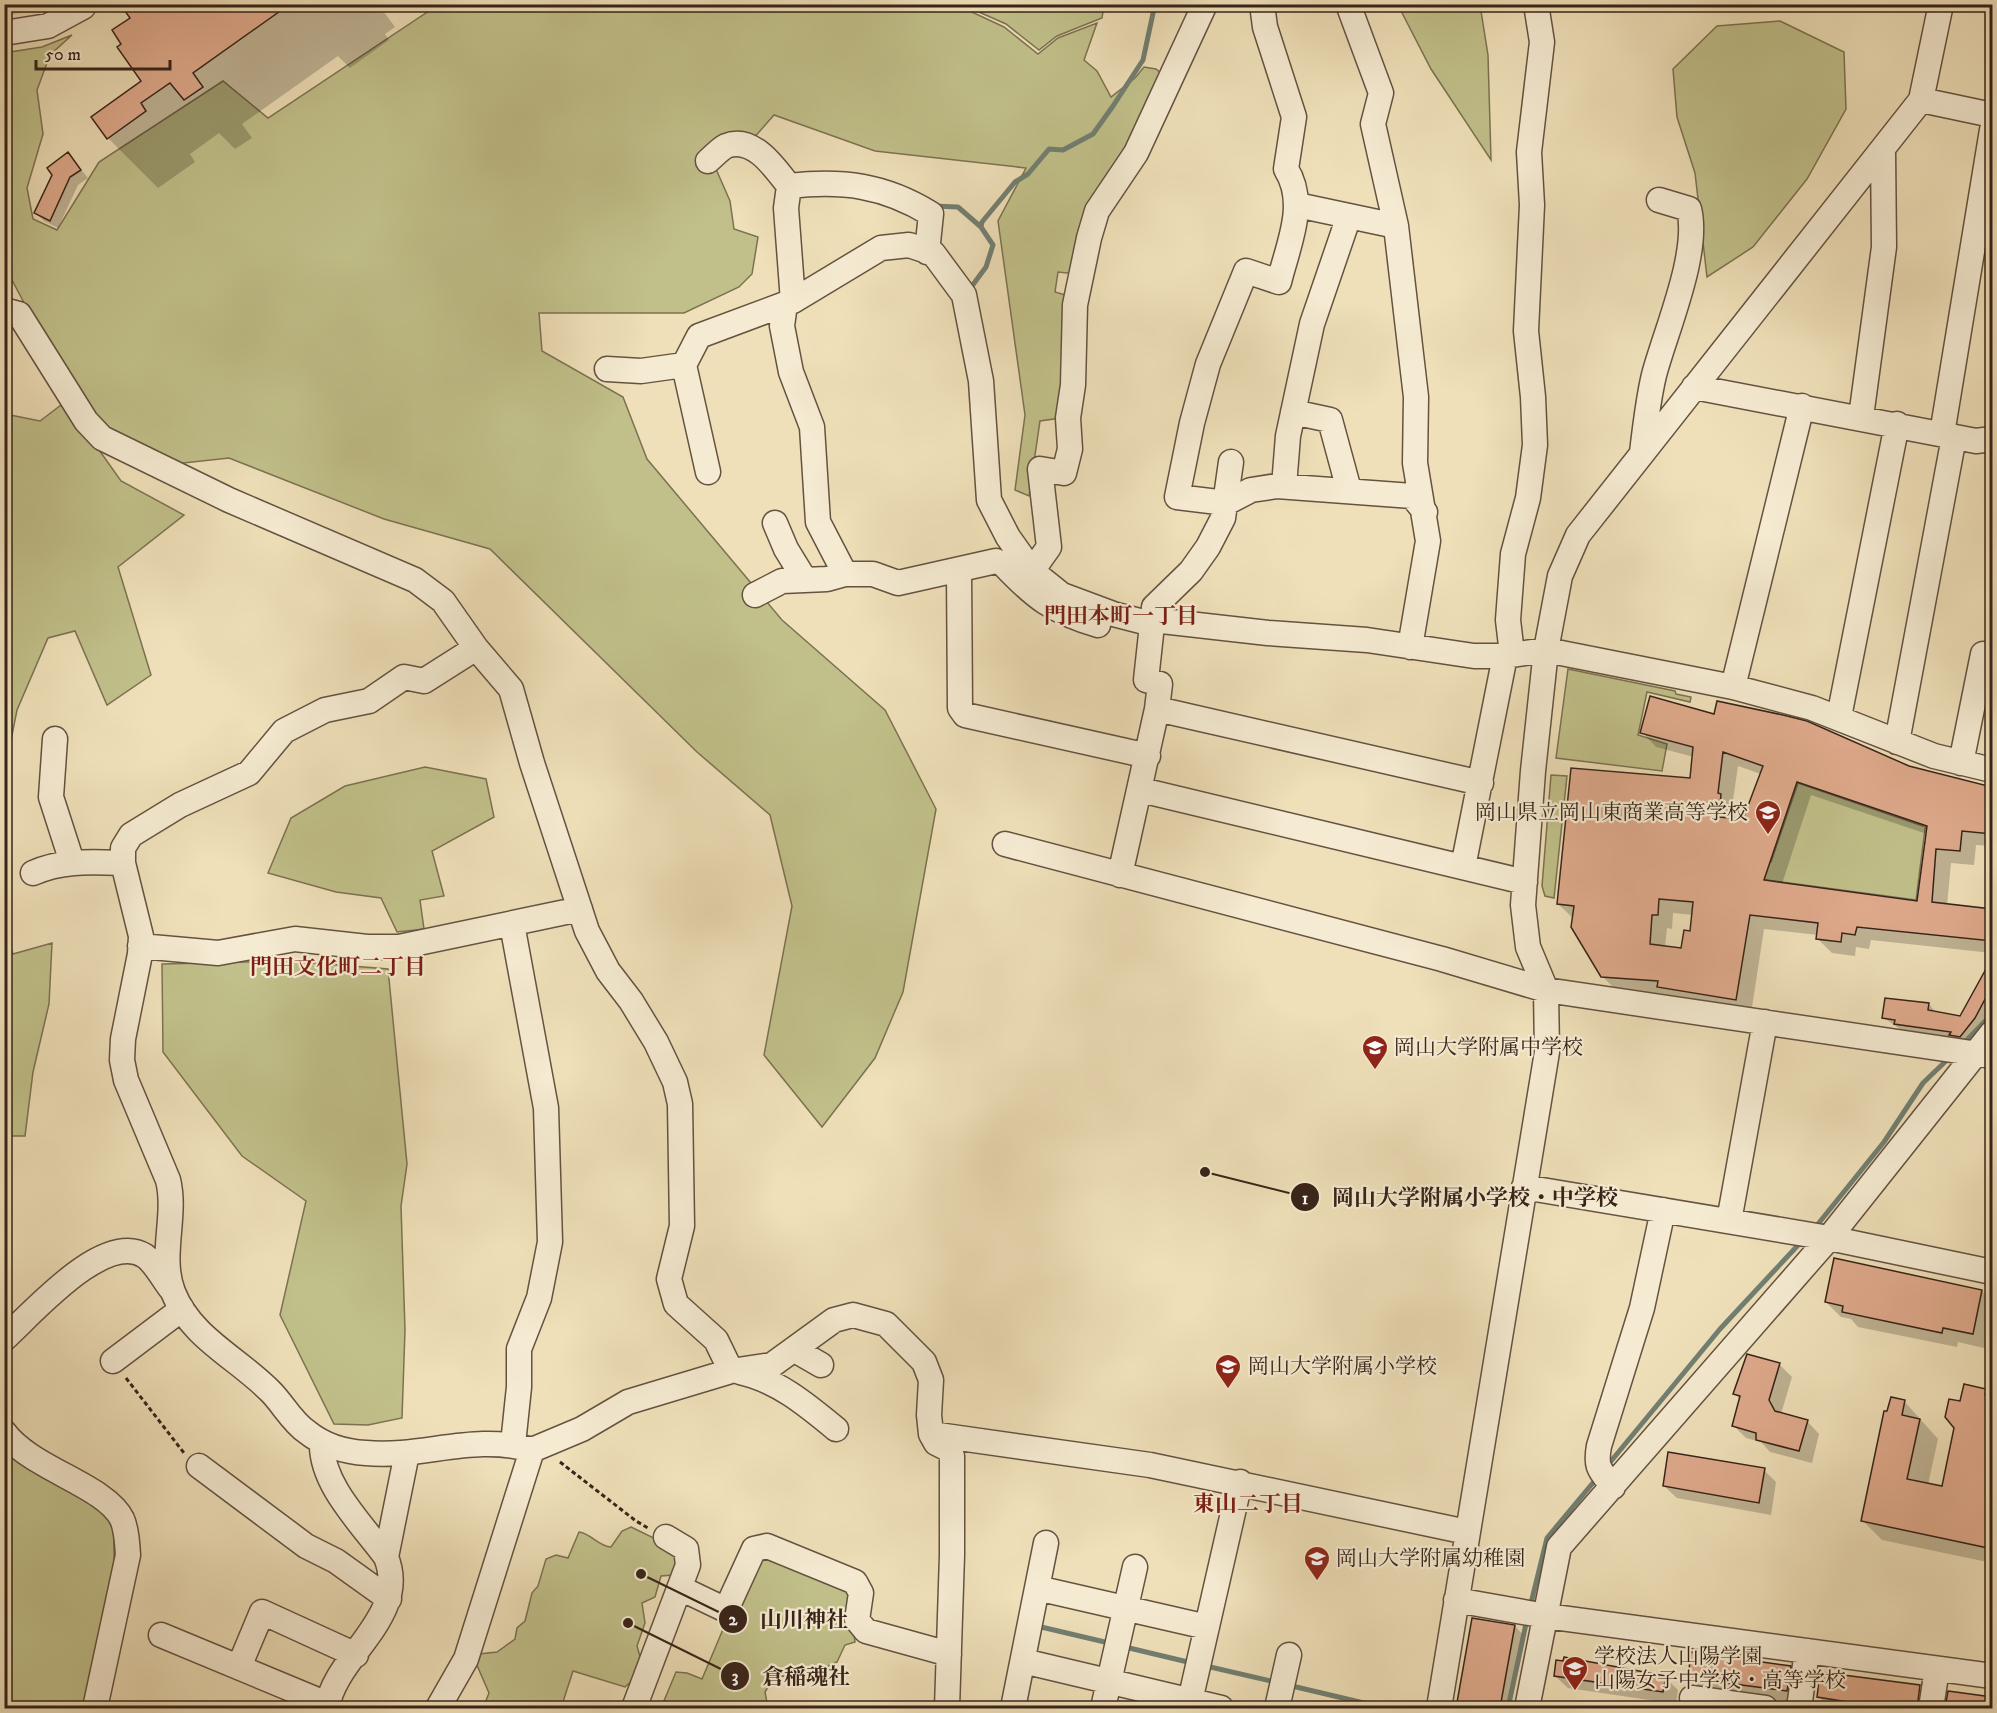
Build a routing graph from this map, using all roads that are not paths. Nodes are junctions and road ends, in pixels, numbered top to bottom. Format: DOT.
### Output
graph roads {
  1 [pos="1205,4"];
  2 [pos="1262,4"];
  3 [pos="1348,4"];
  4 [pos="1536,4"];
  5 [pos="1941,4"];
  6 [pos="83,7"];
  7 [pos="4,33"];
  8 [pos="1921,100"];
  9 [pos="1992,115"];
  10 [pos="1992,130"];
  11 [pos="1883,151"];
  12 [pos="708,161"];
  13 [pos="789,186"];
  14 [pos="1659,200"];
  15 [pos="1297,205"];
  16 [pos="1349,216"];
  17 [pos="1396,226"];
  18 [pos="928,246"];
  19 [pos="789,303"];
  20 [pos="4,310"];
  21 [pos="684,365"];
  22 [pos="608,369"];
  23 [pos="1694,387"];
  24 [pos="1802,406"];
  25 [pos="1293,412"];
  26 [pos="1861,417"];
  27 [pos="1897,424"];
  28 [pos="1948,435"];
  29 [pos="1992,439"];
  30 [pos="1642,453"];
  31 [pos="1230,462"];
  32 [pos="708,472"];
  33 [pos="1284,486"];
  34 [pos="1349,490"];
  35 [pos="1226,503"];
  36 [pos="1425,512"];
  37 [pos="775,523"];
  38 [pos="1037,565"];
  39 [pos="959,571"];
  40 [pos="845,574"];
  41 [pos="805,580"];
  42 [pos="755,595"];
  43 [pos="1153,620"];
  44 [pos="1410,647"];
  45 [pos="476,648"];
  46 [pos="1546,650"];
  47 [pos="1983,654"];
  48 [pos="1508,655"];
  49 [pos="1733,687"];
  50 [pos="1157,709"];
  51 [pos="1839,717"];
  52 [pos="55,739"];
  53 [pos="1897,742"];
  54 [pos="1148,756"];
  55 [pos="1961,763"];
  56 [pos="1992,770"];
  57 [pos="1481,783"];
  58 [pos="1141,790"];
  59 [pos="1005,844"];
  60 [pos="72,862"];
  61 [pos="123,863"];
  62 [pos="1463,867"];
  63 [pos="33,873"];
  64 [pos="1120,875"];
  65 [pos="1525,882"];
  66 [pos="580,909"];
  67 [pos="512,924"];
  68 [pos="140,946"];
  69 [pos="1546,990"];
  70 [pos="1765,1022"];
  71 [pos="1992,1033"];
  72 [pos="1971,1053"];
  73 [pos="1524,1187"];
  74 [pos="1663,1210"];
  75 [pos="1729,1221"];
  76 [pos="1816,1236"];
  77 [pos="1992,1272"];
  78 [pos="177,1300"];
  79 [pos="4,1339"];
  80 [pos="795,1350"];
  81 [pos="113,1361"];
  82 [pos="821,1365"];
  83 [pos="731,1371"];
  84 [pos="836,1430"];
  85 [pos="4,1432"];
  86 [pos="931,1434"];
  87 [pos="322,1442"];
  88 [pos="528,1446"];
  89 [pos="407,1453"];
  90 [pos="199,1466"];
  91 [pos="1606,1477"];
  92 [pos="1240,1482"];
  93 [pos="1467,1532"];
  94 [pos="666,1537"];
  95 [pos="1046,1543"];
  96 [pos="386,1557"];
  97 [pos="1135,1567"];
  98 [pos="680,1588"];
  99 [pos="1037,1588"];
  100 [pos="389,1599"];
  101 [pos="1456,1600"];
  102 [pos="1125,1608"];
  103 [pos="1536,1614"];
  104 [pos="1207,1627"];
  105 [pos="161,1635"];
  106 [pos="1807,1651"];
  107 [pos="356,1654"];
  108 [pos="949,1654"];
  109 [pos="1289,1654"];
  110 [pos="1023,1661"];
  111 [pos="238,1667"];
  112 [pos="1937,1669"];
  113 [pos="1992,1676"];
  114 [pos="1109,1682"];
  115 [pos="1692,1698"];
  116 [pos="1190,1701"];
  117 [pos="327,1706"];
  118 [pos="95,1708"];
  119 [pos="438,1708"];
  120 [pos="634,1708"];
  121 [pos="947,1708"];
  122 [pos="1013,1708"];
  123 [pos="1103,1708"];
  124 [pos="1221,1708"];
  125 [pos="1277,1708"];
  126 [pos="1439,1708"];
  127 [pos="1527,1708"];
  128 [pos="1765,1708"];
  129 [pos="1799,1708"];
  130 [pos="1931,1708"];
  1 -- 38 [label="street"];
  2 -- 15 [label="street"];
  3 -- 17 [label="street"];
  4 -- 48 [label="street"];
  5 -- 8 [label="street"];
  6 -- 7 [label="street"];
  8 -- 9 [label="street"];
  8 -- 11 [label="street"];
  10 -- 28 [label="street"];
  11 -- 23 [label="street"];
  11 -- 26 [label="street"];
  12 -- 13 [label="street"];
  13 -- 18 [label="street"];
  13 -- 19 [label="street"];
  14 -- 30 [label="street"];
  15 -- 16 [label="street"];
  15 -- 35 [label="street"];
  16 -- 17 [label="street"];
  16 -- 25 [label="street"];
  17 -- 36 [label="street"];
  18 -- 19 [label="street"];
  18 -- 38 [label="street"];
  19 -- 21 [label="street"];
  19 -- 40 [label="street"];
  20 -- 45 [label="street"];
  21 -- 22 [label="street"];
  21 -- 32 [label="street"];
  23 -- 24 [label="street"];
  23 -- 30 [label="street"];
  24 -- 26 [label="street"];
  24 -- 49 [label="street"];
  25 -- 33 [label="street"];
  25 -- 34 [label="street"];
  26 -- 27 [label="street"];
  27 -- 28 [label="street"];
  27 -- 51 [label="street"];
  28 -- 29 [label="street"];
  28 -- 53 [label="street"];
  30 -- 46 [label="street"];
  31 -- 35 [label="street"];
  33 -- 34 [label="street"];
  33 -- 35 [label="street"];
  34 -- 36 [label="street"];
  35 -- 43 [label="street"];
  36 -- 44 [label="street"];
  37 -- 41 [label="street"];
  38 -- 43 [label="street"];
  39 -- 40 [label="street"];
  39 -- 43 [label="street"];
  39 -- 54 [label="street"];
  40 -- 41 [label="street"];
  41 -- 42 [label="street"];
  43 -- 44 [label="street"];
  43 -- 50 [label="street"];
  44 -- 48 [label="street"];
  45 -- 61 [label="street"];
  45 -- 66 [label="street"];
  46 -- 48 [label="street"];
  46 -- 49 [label="street"];
  46 -- 65 [label="street"];
  47 -- 55 [label="street"];
  48 -- 57 [label="street"];
  49 -- 51 [label="street"];
  50 -- 54 [label="street"];
  50 -- 57 [label="street"];
  51 -- 53 [label="street"];
  52 -- 60 [label="street"];
  53 -- 55 [label="street"];
  54 -- 58 [label="street"];
  55 -- 56 [label="street"];
  57 -- 62 [label="street"];
  58 -- 62 [label="street"];
  58 -- 64 [label="street"];
  59 -- 64 [label="street"];
  60 -- 61 [label="street"];
  60 -- 63 [label="street"];
  61 -- 68 [label="street"];
  62 -- 65 [label="street"];
  64 -- 69 [label="street"];
  65 -- 69 [label="street"];
  66 -- 67 [label="street"];
  66 -- 83 [label="street"];
  67 -- 68 [label="street"];
  67 -- 88 [label="street"];
  68 -- 78 [label="street"];
  69 -- 70 [label="street"];
  69 -- 73 [label="street"];
  70 -- 72 [label="street"];
  70 -- 75 [label="street"];
  71 -- 72 [label="street"];
  72 -- 76 [label="street"];
  73 -- 74 [label="street"];
  73 -- 93 [label="street"];
  74 -- 75 [label="street"];
  74 -- 91 [label="street"];
  75 -- 76 [label="street"];
  76 -- 77 [label="street"];
  76 -- 91 [label="street"];
  78 -- 79 [label="street"];
  78 -- 81 [label="street"];
  78 -- 87 [label="street"];
  80 -- 82 [label="street"];
  80 -- 83 [label="street"];
  80 -- 86 [label="street"];
  83 -- 84 [label="street"];
  83 -- 88 [label="street"];
  85 -- 118 [label="street"];
  86 -- 92 [label="street"];
  86 -- 108 [label="street"];
  87 -- 89 [label="street"];
  87 -- 96 [label="street"];
  88 -- 89 [label="street"];
  88 -- 119 [label="street"];
  89 -- 96 [label="street"];
  90 -- 100 [label="street"];
  91 -- 103 [label="street"];
  92 -- 93 [label="street"];
  92 -- 104 [label="street"];
  93 -- 101 [label="street"];
  94 -- 98 [label="street"];
  95 -- 99 [label="street"];
  96 -- 100 [label="street"];
  97 -- 102 [label="street"];
  98 -- 108 [label="street"];
  98 -- 120 [label="street"];
  99 -- 102 [label="street"];
  99 -- 110 [label="street"];
  100 -- 107 [label="street"];
  101 -- 103 [label="street"];
  101 -- 126 [label="street"];
  102 -- 104 [label="street"];
  102 -- 114 [label="street"];
  103 -- 106 [label="street"];
  103 -- 127 [label="street"];
  104 -- 116 [label="street"];
  105 -- 111 [label="street"];
  106 -- 112 [label="street"];
  106 -- 129 [label="street"];
  107 -- 111 [label="street"];
  107 -- 117 [label="street"];
  108 -- 121 [label="street"];
  109 -- 125 [label="street"];
  110 -- 114 [label="street"];
  110 -- 122 [label="street"];
  111 -- 117 [label="street"];
  112 -- 113 [label="street"];
  112 -- 130 [label="street"];
  114 -- 116 [label="street"];
  114 -- 123 [label="street"];
  115 -- 128 [label="street"];
  116 -- 124 [label="street"];
}
